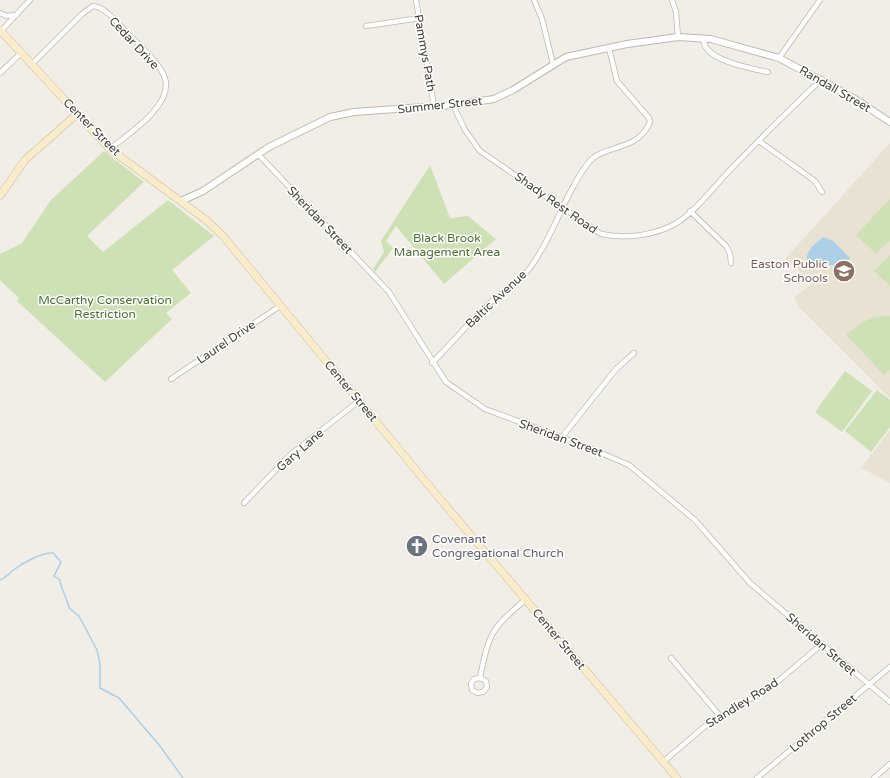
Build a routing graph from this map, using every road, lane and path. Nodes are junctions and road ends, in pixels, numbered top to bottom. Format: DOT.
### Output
graph roads {
  1 [pos="30,0"];
  2 [pos="416,0"];
  3 [pos="534,0"];
  4 [pos="672,0"];
  5 [pos="820,0"];
  6 [pos="0,13"];
  7 [pos="15,15"];
  8 [pos="420,18"];
  9 [pos="366,26"];
  10 [pos="0,31"];
  11 [pos="678,37"];
  12 [pos="704,38"];
  13 [pos="609,48"];
  14 [pos="21,53"];
  15 [pos="779,58"];
  16 [pos="32,64"];
  17 [pos="553,64"];
  18 [pos="768,72"];
  19 [pos="0,73"];
  20 [pos="822,80"];
  21 [pos="453,105"];
  22 [pos="434,106"];
  23 [pos="77,114"];
  24 [pos="890,122"];
  25 [pos="759,141"];
  26 [pos="110,149"];
  27 [pos="258,154"];
  28 [pos="822,192"];
  29 [pos="0,196"];
  30 [pos="181,201"];
  31 [pos="562,207"];
  32 [pos="690,211"];
  33 [pos="731,263"];
  34 [pos="280,306"];
  35 [pos="634,353"];
  36 [pos="432,363"];
  37 [pos="171,379"];
  38 [pos="359,401"];
  39 [pos="562,437"];
  40 [pos="244,503"];
  41 [pos="526,599"];
  42 [pos="822,644"];
  43 [pos="671,658"];
  44 [pos="890,667"];
  45 [pos="480,678"];
  46 [pos="869,685"];
  47 [pos="890,702"];
  48 [pos="718,715"];
  49 [pos="663,762"];
  50 [pos="890,764"];
  51 [pos="677,778"];
  52 [pos="757,778"];
  53 [pos="874,778"];
  1 -- 7 [label="street"];
  2 -- 8 [label="street, Pammys Path"];
  3 -- 17 [label="street"];
  4 -- 11 [label="street"];
  5 -- 15 [label="street"];
  6 -- 7 [label="street"];
  7 -- 10 [label="street"];
  8 -- 9 [label="street"];
  8 -- 22 [label="street, Pammys Path"];
  10 -- 14 [label="main road, Center Street"];
  11 -- 12 [label="street, Summer Street"];
  11 -- 13 [label="street, Summer Street"];
  12 -- 15 [label="street, Summer Street"];
  12 -- 18 [label="street"];
  13 -- 17 [label="street, Summer Street"];
  13 -- 31 [label="street, Baltic Avenue"];
  14 -- 16 [label="main road, Center Street"];
  14 -- 19 [label="street"];
  15 -- 20 [label="street, Randall Street"];
  16 -- 23 [label="main road, Center Street"];
  16 -- 26 [label="street, Cedar Drive"];
  17 -- 21 [label="street, Summer Street"];
  20 -- 24 [label="street, Randall Street"];
  20 -- 25 [label="street, Shady Rest Road"];
  21 -- 22 [label="street, Summer Street"];
  21 -- 31 [label="street, Shady Rest Road"];
  22 -- 27 [label="street, Summer Street"];
  23 -- 26 [label="main road, Center Street"];
  23 -- 29 [label="main road"];
  25 -- 28 [label="street"];
  25 -- 32 [label="street, Shady Rest Road"];
  26 -- 30 [label="main road, Center Street"];
  27 -- 30 [label="street, Summer Street"];
  27 -- 36 [label="street, Sheridan Street"];
  30 -- 34 [label="main road, Center Street"];
  31 -- 32 [label="street, Shady Rest Road"];
  31 -- 36 [label="street, Baltic Avenue"];
  32 -- 33 [label="street"];
  34 -- 37 [label="street, Laurel Drive"];
  34 -- 38 [label="main road, Center Street"];
  35 -- 39 [label="street"];
  36 -- 39 [label="street, Sheridan Street"];
  38 -- 40 [label="street, Gary Lane"];
  38 -- 41 [label="main road, Center Street"];
  39 -- 42 [label="street, Sheridan Street"];
  41 -- 45 [label="street"];
  41 -- 49 [label="main road, Center Street"];
  42 -- 46 [label="street, Sheridan Street"];
  42 -- 48 [label="street, Standley Road"];
  43 -- 48 [label="street"];
  44 -- 46 [label="street, Lothrop Street"];
  46 -- 47 [label="street, Sheridan Street"];
  46 -- 52 [label="street, Lothrop Street"];
  48 -- 49 [label="street, Standley Road"];
  49 -- 51 [label="main road, Center Street"];
  50 -- 53 [label="street"];
}
